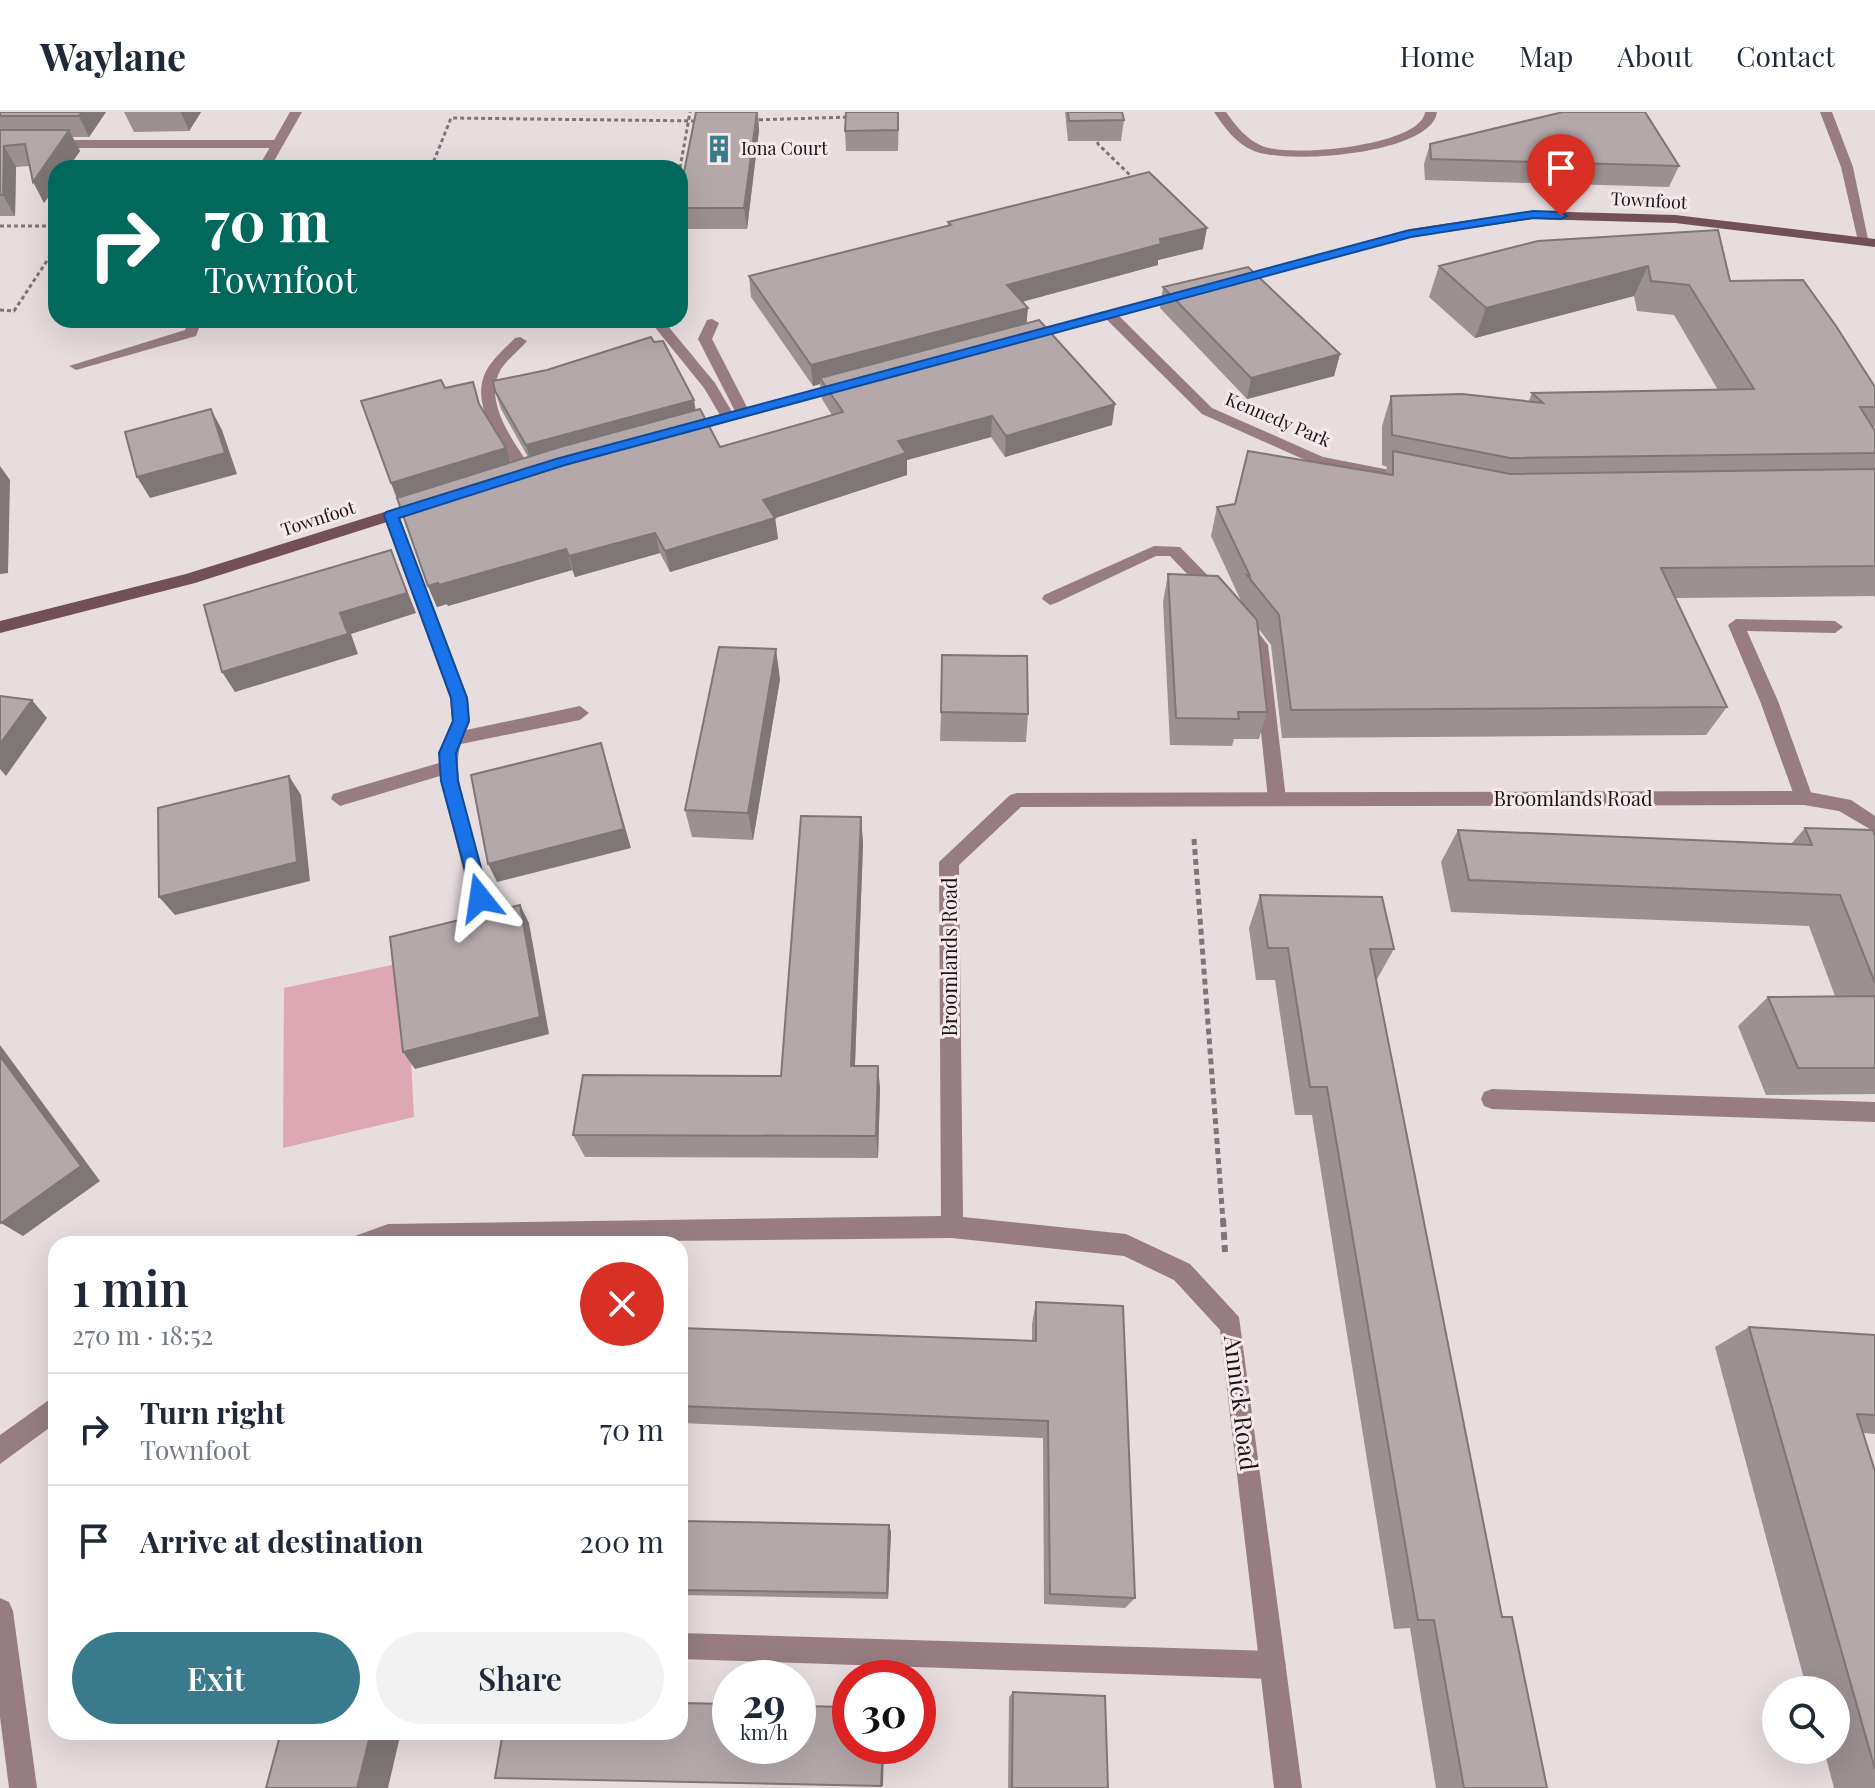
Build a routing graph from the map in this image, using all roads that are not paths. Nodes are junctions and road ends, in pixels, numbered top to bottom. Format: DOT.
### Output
graph roads {
  1 [pos="296,112"];
  2 [pos="1220,112"];
  3 [pos="1431,112"];
  4 [pos="1826,112"];
  5 [pos="0,144"];
  6 [pos="278,144"];
  7 [pos="269,160"];
  8 [pos="1869,242"];
  9 [pos="1109,314"];
  10 [pos="712,323"];
  11 [pos="193,328"];
  12 [pos="663,328"];
  13 [pos="520,341"];
  14 [pos="1002,343"];
  15 [pos="76,366"];
  16 [pos="865,380"];
  17 [pos="736,415"];
  18 [pos="667,433"];
  19 [pos="525,473"];
  20 [pos="1408,479"];
  21 [pos="436,501"];
  22 [pos="391,515"];
  23 [pos="1050,599"];
  24 [pos="0,627"];
  25 [pos="1835,627"];
  26 [pos="580,713"];
  27 [pos="453,739"];
  28 [pos="448,767"];
  29 [pos="1804,798"];
  30 [pos="340,799"];
  31 [pos="1277,799"];
  32 [pos="1875,825"];
  33 [pos="480,898"];
  34 [pos="1492,1099"];
  35 [pos="1875,1112"];
  36 [pos="952,1227"];
  37 [pos="385,1236"];
  38 [pos="48,1413"];
  39 [pos="0,1451"];
  40 [pos="0,1611"];
  41 [pos="688,1646"];
  42 [pos="1272,1665"];
  43 [pos="23,1788"];
  44 [pos="1288,1788"];
  1 -- 6 [label="street"];
  2 -- 3 [label="street"];
  4 -- 8 [label="street"];
  5 -- 6 [label="street"];
  6 -- 7 [label="street"];
  8 -- 9 [label="main road, Townfoot"];
  9 -- 14 [label="main road, Townfoot"];
  9 -- 20 [label="street, Kennedy Park"];
  10 -- 17 [label="street"];
  11 -- 15 [label="street"];
  12 -- 17 [label="street"];
  13 -- 19 [label="street"];
  16 -- 17 [label="main road"];
  17 -- 18 [label="main road"];
  21 -- 22 [label="main road, Townfoot"];
  22 -- 24 [label="main road, Townfoot"];
  22 -- 27 [label="street"];
  23 -- 31 [label="street"];
  25 -- 29 [label="street"];
  26 -- 27 [label="street"];
  27 -- 28 [label="street"];
  28 -- 30 [label="street"];
  28 -- 33 [label="street"];
  29 -- 31 [label="street, Broomlands Road"];
  29 -- 32 [label="street, Broomlands Road"];
  31 -- 36 [label="street, Broomlands Road"];
  34 -- 35 [label="street"];
  36 -- 37 [label="street"];
  36 -- 42 [label="street, Annick Road"];
  38 -- 39 [label="street"];
  40 -- 43 [label="street"];
  41 -- 42 [label="street"];
  42 -- 44 [label="street, Annick Road"];
}
